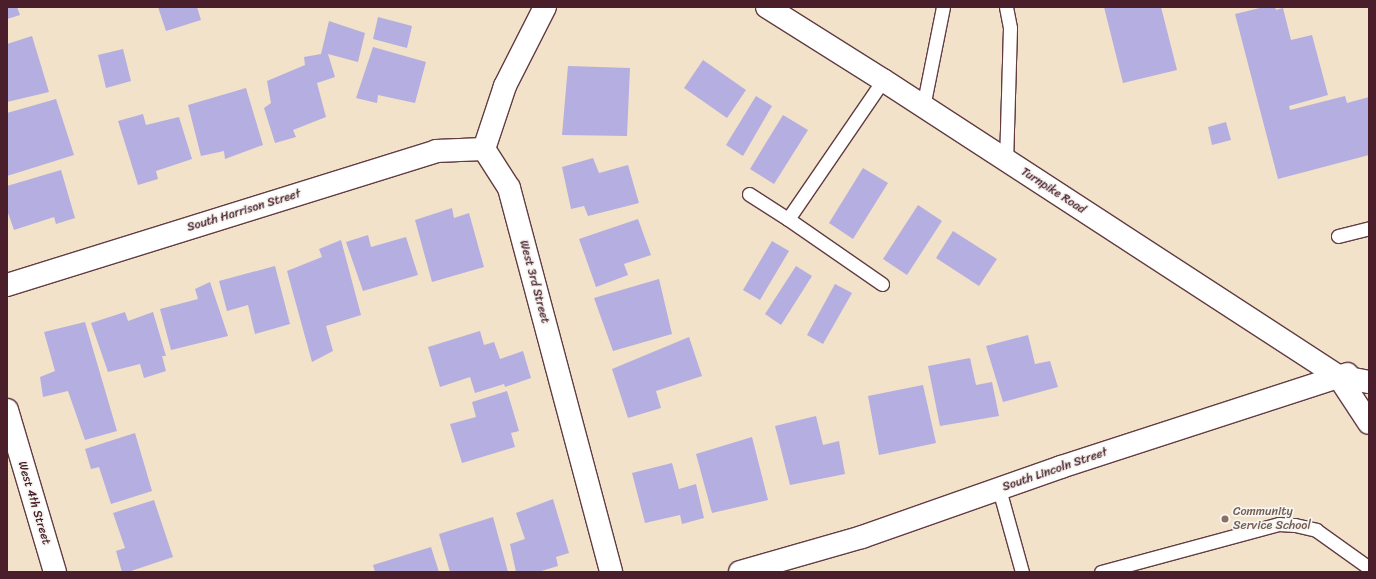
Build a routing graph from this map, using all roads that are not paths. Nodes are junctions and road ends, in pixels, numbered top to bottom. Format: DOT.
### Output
graph roads {
  1 [pos="545,7"];
  2 [pos="767,7"];
  3 [pos="943,7"];
  4 [pos="1006,7"];
  5 [pos="883,80"];
  6 [pos="923,107"];
  7 [pos="484,149"];
  8 [pos="1006,161"];
  9 [pos="749,194"];
  10 [pos="788,219"];
  11 [pos="1369,228"];
  12 [pos="1338,236"];
  13 [pos="882,284"];
  14 [pos="7,285"];
  15 [pos="1369,367"];
  16 [pos="1338,376"];
  17 [pos="1369,382"];
  18 [pos="7,410"];
  19 [pos="1369,423"];
  20 [pos="999,489"];
  21 [pos="1369,568"];
  22 [pos="55,572"];
  23 [pos="611,572"];
  24 [pos="740,572"];
  25 [pos="1022,572"];
  26 [pos="1101,572"];
  1 -- 7 [label="street"];
  2 -- 5 [label="street, Turnpike Road"];
  3 -- 6 [label="lane"];
  4 -- 8 [label="lane"];
  5 -- 6 [label="street, Turnpike Road"];
  5 -- 10 [label="lane"];
  6 -- 8 [label="street, Turnpike Road"];
  7 -- 14 [label="street, South Harrison Street"];
  7 -- 23 [label="street, West 3rd Street"];
  8 -- 16 [label="street, Turnpike Road"];
  9 -- 10 [label="lane"];
  10 -- 13 [label="lane"];
  11 -- 12 [label="lane"];
  15 -- 16 [label="street, South Lincoln Street"];
  16 -- 17 [label="street, Turnpike Road"];
  16 -- 19 [label="street, Turnpike Road"];
  16 -- 20 [label="street, South Lincoln Street"];
  18 -- 22 [label="street, West 4th Street"];
  20 -- 24 [label="street, South Lincoln Street"];
  20 -- 25 [label="lane"];
  21 -- 26 [label="lane"];
}
